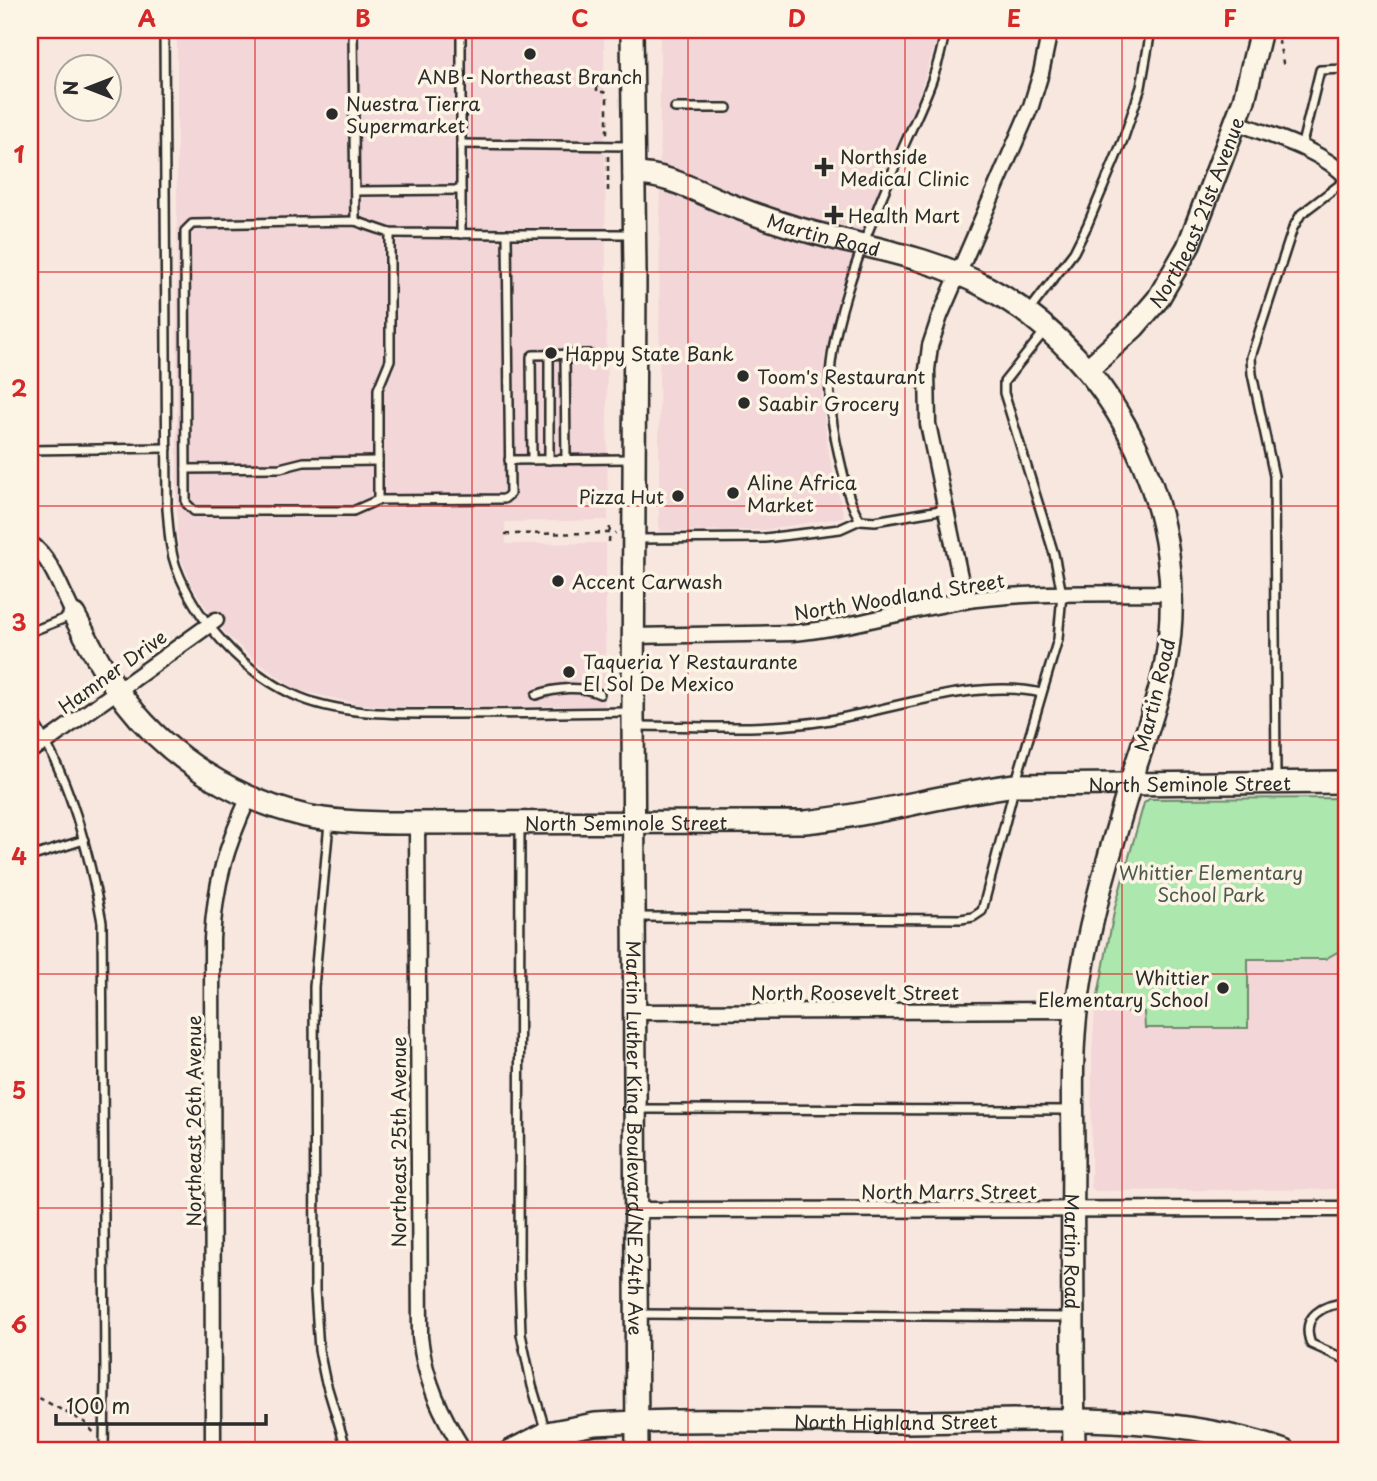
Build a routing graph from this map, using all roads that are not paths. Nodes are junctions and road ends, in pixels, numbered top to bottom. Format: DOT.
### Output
graph roads {
  1 [pos="164,30"];
  2 [pos="354,30"];
  3 [pos="461,30"];
  4 [pos="632,30"];
  5 [pos="945,30"];
  6 [pos="1050,30"];
  7 [pos="1151,30"];
  8 [pos="1261,30"];
  9 [pos="1347,69"];
  10 [pos="675,108"];
  11 [pos="727,108"];
  12 [pos="1236,122"];
  13 [pos="461,145"];
  14 [pos="634,146"];
  15 [pos="1301,149"];
  16 [pos="634,174"];
  17 [pos="1347,178"];
  18 [pos="461,190"];
  19 [pos="355,191"];
  20 [pos="355,221"];
  21 [pos="390,233"];
  22 [pos="461,234"];
  23 [pos="507,234"];
  24 [pos="634,234"];
  25 [pos="864,245"];
  26 [pos="957,273"];
  27 [pos="1028,313"];
  28 [pos="1047,328"];
  29 [pos="565,354"];
  30 [pos="589,354"];
  31 [pos="549,355"];
  32 [pos="1087,370"];
  33 [pos="167,448"];
  34 [pos="30,450"];
  35 [pos="634,459"];
  36 [pos="509,460"];
  37 [pos="532,460"];
  38 [pos="549,460"];
  39 [pos="566,460"];
  40 [pos="378,461"];
  41 [pos="186,469"];
  42 [pos="378,500"];
  43 [pos="946,509"];
  44 [pos="860,520"];
  45 [pos="633,536"];
  46 [pos="30,543"];
  47 [pos="1171,593"];
  48 [pos="1062,594"];
  49 [pos="965,601"];
  50 [pos="74,615"];
  51 [pos="212,622"];
  52 [pos="30,632"];
  53 [pos="632,636"];
  54 [pos="118,691"];
  55 [pos="1041,693"];
  56 [pos="600,694"];
  57 [pos="536,695"];
  58 [pos="30,716"];
  59 [pos="633,719"];
  60 [pos="46,742"];
  61 [pos="30,751"];
  62 [pos="1347,782"];
  63 [pos="1131,783"];
  64 [pos="1276,783"];
  65 [pos="1015,785"];
  66 [pos="249,797"];
  67 [pos="329,820"];
  68 [pos="417,823"];
  69 [pos="520,823"];
  70 [pos="633,823"];
  71 [pos="83,841"];
  72 [pos="30,857"];
  73 [pos="634,917"];
  74 [pos="1076,1010"];
  75 [pos="635,1012"];
  76 [pos="634,1109"];
  77 [pos="1073,1110"];
  78 [pos="1347,1209"];
  79 [pos="635,1210"];
  80 [pos="1072,1210"];
  81 [pos="1347,1303"];
  82 [pos="636,1314"];
  83 [pos="1073,1317"];
  84 [pos="1347,1360"];
  85 [pos="1074,1421"];
  86 [pos="637,1422"];
  87 [pos="547,1433"];
  88 [pos="104,1448"];
  89 [pos="213,1451"];
  90 [pos="347,1451"];
  91 [pos="464,1451"];
  92 [pos="511,1451"];
  93 [pos="637,1451"];
  94 [pos="1074,1451"];
  95 [pos="1284,1451"];
  1 -- 33 [label="lane"];
  2 -- 19 [label="lane"];
  3 -- 13 [label="lane"];
  4 -- 14 [label="street"];
  5 -- 25 [label="lane"];
  6 -- 26 [label="street"];
  7 -- 27 [label="lane"];
  8 -- 12 [label="street, Northeast 21st Avenue"];
  9 -- 15 [label="lane"];
  10 -- 11 [label="lane"];
  12 -- 15 [label="street"];
  12 -- 32 [label="street, Northeast 21st Avenue"];
  13 -- 14 [label="lane"];
  13 -- 18 [label="lane"];
  14 -- 16 [label="street"];
  15 -- 17 [label="street"];
  16 -- 24 [label="street, Martin Luther King Boulevard/NE 24th Ave"];
  16 -- 25 [label="street, Martin Road"];
  17 -- 64 [label="lane"];
  18 -- 19 [label="lane"];
  18 -- 22 [label="lane"];
  19 -- 20 [label="lane"];
  20 -- 21 [label="lane"];
  20 -- 41 [label="lane"];
  21 -- 22 [label="lane"];
  21 -- 40 [label="lane"];
  22 -- 23 [label="lane"];
  23 -- 24 [label="lane"];
  23 -- 36 [label="lane"];
  24 -- 35 [label="street, Martin Luther King Boulevard/NE 24th Ave"];
  25 -- 26 [label="street, Martin Road"];
  25 -- 44 [label="lane"];
  26 -- 27 [label="street, Martin Road"];
  26 -- 43 [label="street"];
  27 -- 28 [label="street, Martin Road"];
  28 -- 32 [label="street, Martin Road"];
  28 -- 48 [label="lane"];
  29 -- 30 [label="lane"];
  29 -- 31 [label="lane"];
  29 -- 39 [label="lane"];
  31 -- 37 [label="lane"];
  31 -- 38 [label="lane"];
  32 -- 47 [label="street, Martin Road"];
  33 -- 34 [label="lane"];
  33 -- 51 [label="lane"];
  35 -- 39 [label="lane"];
  35 -- 45 [label="street, Martin Luther King Boulevard/NE 24th Ave"];
  36 -- 37 [label="lane"];
  36 -- 42 [label="lane"];
  37 -- 38 [label="lane"];
  38 -- 39 [label="lane"];
  40 -- 41 [label="lane"];
  40 -- 42 [label="lane"];
  41 -- 42 [label="lane"];
  43 -- 44 [label="lane"];
  43 -- 49 [label="street"];
  44 -- 45 [label="lane"];
  45 -- 53 [label="street, Martin Luther King Boulevard/NE 24th Ave"];
  46 -- 50 [label="street, North Seminole Street"];
  47 -- 48 [label="street, North Woodland Street"];
  47 -- 63 [label="street, Martin Road"];
  48 -- 49 [label="street, North Woodland Street"];
  48 -- 55 [label="lane"];
  49 -- 53 [label="street, North Woodland Street"];
  50 -- 52 [label="lane"];
  50 -- 54 [label="street, North Seminole Street"];
  51 -- 54 [label="street, Hamner Drive"];
  51 -- 59 [label="lane"];
  53 -- 59 [label="street, Martin Luther King Boulevard/NE 24th Ave"];
  54 -- 60 [label="street, Hamner Drive"];
  54 -- 66 [label="street, North Seminole Street"];
  55 -- 59 [label="lane"];
  55 -- 65 [label="lane"];
  56 -- 57 [label="lane"];
  58 -- 60 [label="lane"];
  59 -- 70 [label="street, Martin Luther King Boulevard/NE 24th Ave"];
  60 -- 61 [label="street, Hamner Drive"];
  60 -- 71 [label="lane"];
  62 -- 64 [label="street, North Seminole Street"];
  63 -- 64 [label="street, North Seminole Street"];
  63 -- 65 [label="street, North Seminole Street"];
  63 -- 74 [label="street, Martin Road"];
  65 -- 70 [label="street, North Seminole Street"];
  65 -- 73 [label="lane"];
  66 -- 67 [label="street, North Seminole Street"];
  66 -- 89 [label="street, Northeast 26th Avenue"];
  67 -- 68 [label="street, North Seminole Street"];
  67 -- 90 [label="lane"];
  68 -- 69 [label="street, North Seminole Street"];
  68 -- 91 [label="street, Northeast 25th Avenue"];
  69 -- 70 [label="street, North Seminole Street"];
  69 -- 87 [label="lane"];
  70 -- 73 [label="street, Martin Luther King Boulevard/NE 24th Ave"];
  71 -- 72 [label="lane"];
  71 -- 88 [label="lane"];
  73 -- 75 [label="street, Martin Luther King Boulevard/NE 24th Ave"];
  74 -- 75 [label="street, North Roosevelt Street"];
  74 -- 77 [label="street, Martin Road"];
  75 -- 76 [label="street, Martin Luther King Boulevard/NE 24th Ave"];
  76 -- 77 [label="lane"];
  76 -- 79 [label="street, Martin Luther King Boulevard/NE 24th Ave"];
  77 -- 80 [label="street, Martin Road"];
  78 -- 80 [label="street, North Marrs Street"];
  79 -- 80 [label="street, North Marrs Street"];
  79 -- 82 [label="street, Martin Luther King Boulevard/NE 24th Ave"];
  80 -- 83 [label="street, Martin Road"];
  81 -- 84 [label="lane"];
  82 -- 83 [label="lane"];
  82 -- 86 [label="street, Martin Luther King Boulevard/NE 24th Ave"];
  83 -- 85 [label="street, Martin Road"];
  85 -- 86 [label="street, North Highland Street"];
  85 -- 94 [label="street, Martin Road"];
  85 -- 95 [label="street, North Highland Street"];
  86 -- 87 [label="street, North Highland Street"];
  86 -- 93 [label="street, Martin Luther King Boulevard/NE 24th Ave"];
  87 -- 92 [label="street, North Highland Street"];
}
